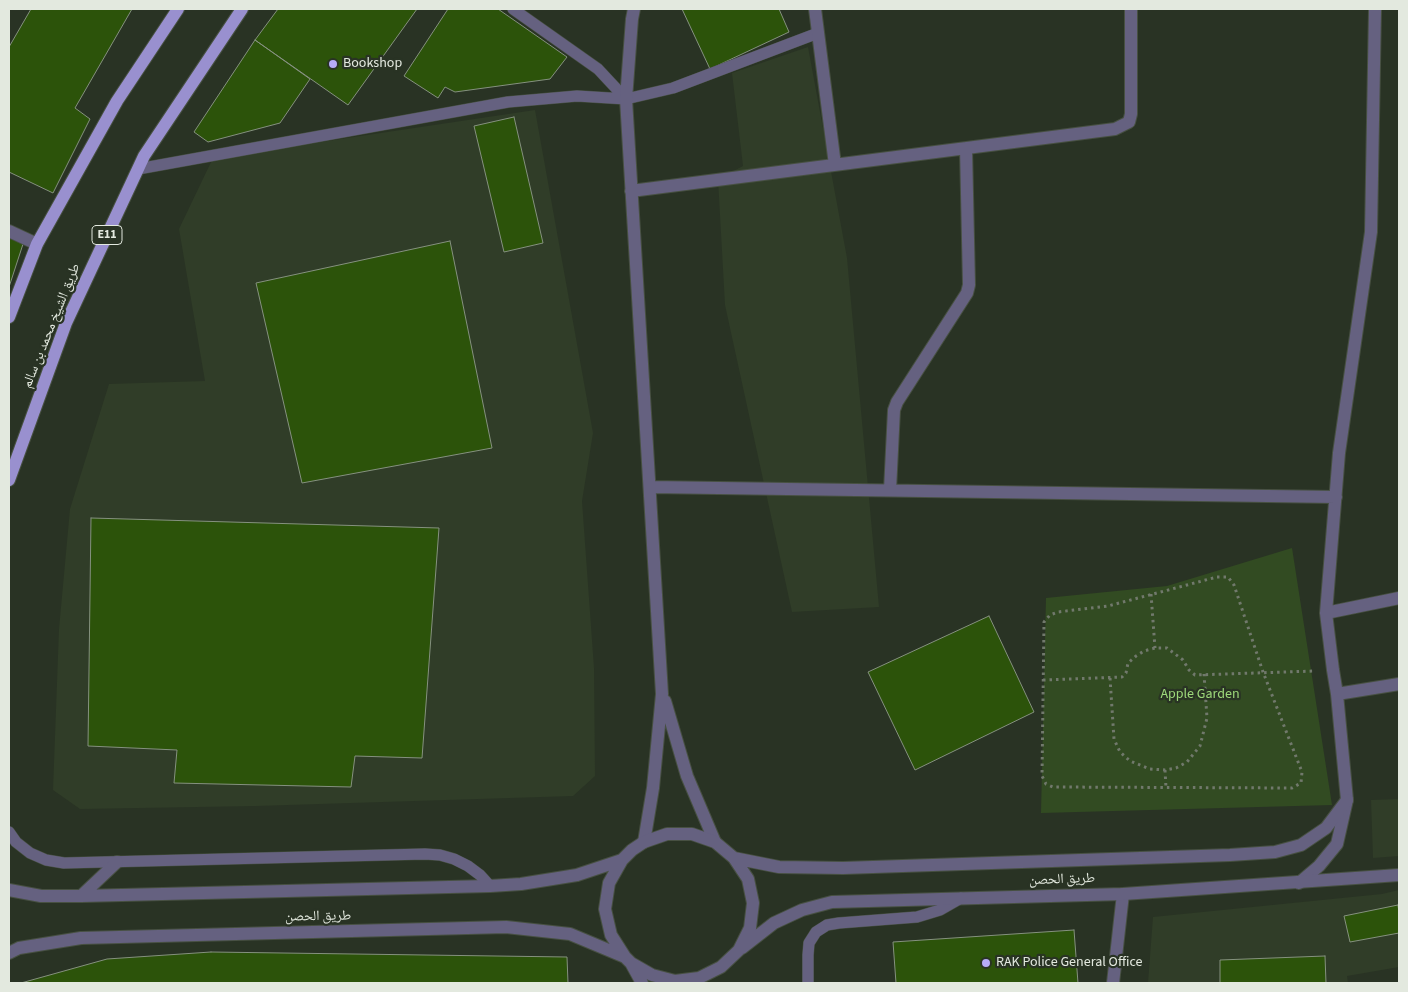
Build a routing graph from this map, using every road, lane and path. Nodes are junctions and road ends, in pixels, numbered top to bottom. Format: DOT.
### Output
graph roads {
  1 [pos="178,9"];
  2 [pos="242,9"];
  3 [pos="513,9"];
  4 [pos="634,9"];
  5 [pos="815,9"];
  6 [pos="1131,9"];
  7 [pos="1375,9"];
  8 [pos="818,33"];
  9 [pos="626,99"];
  10 [pos="966,148"];
  11 [pos="836,165"];
  12 [pos="138,169"];
  13 [pos="631,191"];
  14 [pos="9,231"];
  15 [pos="37,244"];
  16 [pos="9,317"];
  17 [pos="9,480"];
  18 [pos="650,487"];
  19 [pos="890,490"];
  20 [pos="1336,497"];
  21 [pos="1151,594"];
  22 [pos="1399,598"];
  23 [pos="1326,613"];
  24 [pos="1155,648"];
  25 [pos="1333,670"];
  26 [pos="1263,672"];
  27 [pos="1204,674"];
  28 [pos="1110,678"];
  29 [pos="1043,680"];
  30 [pos="1399,684"];
  31 [pos="662,694"];
  32 [pos="1337,694"];
  33 [pos="1165,770"];
  34 [pos="1166,788"];
  35 [pos="1347,800"];
  36 [pos="9,832"];
  37 [pos="644,842"];
  38 [pos="715,842"];
  39 [pos="734,858"];
  40 [pos="622,860"];
  41 [pos="117,862"];
  42 [pos="1399,875"];
  43 [pos="1300,883"];
  44 [pos="490,886"];
  45 [pos="9,890"];
  46 [pos="1123,894"];
  47 [pos="81,896"];
  48 [pos="961,898"];
  49 [pos="739,950"];
  50 [pos="9,953"];
  51 [pos="628,960"];
  52 [pos="721,967"];
  53 [pos="642,983"];
  54 [pos="716,983"];
  55 [pos="808,983"];
  56 [pos="1113,983"];
  1 -- 15 [label="main road"];
  2 -- 12 [label="main road, طريق الشيخ محمد بن سالم / E11"];
  3 -- 9 [label="lane"];
  4 -- 9 [label="street"];
  5 -- 8 [label="street"];
  6 -- 10 [label="street"];
  7 -- 20 [label="street"];
  8 -- 9 [label="lane"];
  8 -- 11 [label="street"];
  9 -- 12 [label="lane"];
  9 -- 13 [label="street"];
  10 -- 11 [label="street"];
  10 -- 19 [label="street"];
  11 -- 13 [label="street"];
  12 -- 17 [label="main road, طريق الشيخ محمد بن سالم / E11"];
  13 -- 18 [label="street"];
  14 -- 15 [label="street"];
  15 -- 16 [label="main road"];
  18 -- 19 [label="street"];
  18 -- 31 [label="street"];
  19 -- 20 [label="street"];
  20 -- 23 [label="street"];
  21 -- 24 [label="path"];
  21 -- 26 [label="path"];
  21 -- 29 [label="path"];
  22 -- 23 [label="street"];
  23 -- 25 [label="street"];
  24 -- 27 [label="path"];
  24 -- 28 [label="path"];
  25 -- 26 [label="path"];
  25 -- 32 [label="street"];
  26 -- 27 [label="path"];
  26 -- 34 [label="path"];
  27 -- 33 [label="path"];
  28 -- 29 [label="path"];
  28 -- 33 [label="path"];
  29 -- 34 [label="path"];
  30 -- 32 [label="street"];
  31 -- 37 [label="street"];
  31 -- 38 [label="street"];
  32 -- 35 [label="street"];
  33 -- 34 [label="path"];
  35 -- 39 [label="street, طريق الحصن"];
  35 -- 43 [label="street"];
  36 -- 41 [label="lane"];
  37 -- 38 [label="street"];
  37 -- 40 [label="street"];
  38 -- 39 [label="street"];
  39 -- 49 [label="street"];
  40 -- 44 [label="street, طريق الحصن"];
  40 -- 51 [label="street"];
  41 -- 44 [label="lane"];
  41 -- 47 [label="street"];
  42 -- 43 [label="street, طريق الحصن"];
  43 -- 46 [label="street, طريق الحصن"];
  44 -- 47 [label="street, طريق الحصن"];
  45 -- 47 [label="street, طريق الحصن"];
  46 -- 48 [label="street, طريق الحصن"];
  46 -- 56 [label="street"];
  48 -- 49 [label="street, طريق الحصن"];
  48 -- 55 [label="lane"];
  49 -- 52 [label="street"];
  50 -- 51 [label="street, طريق الحصن"];
  51 -- 52 [label="street"];
  51 -- 53 [label="street"];
  52 -- 54 [label="street"];
}
